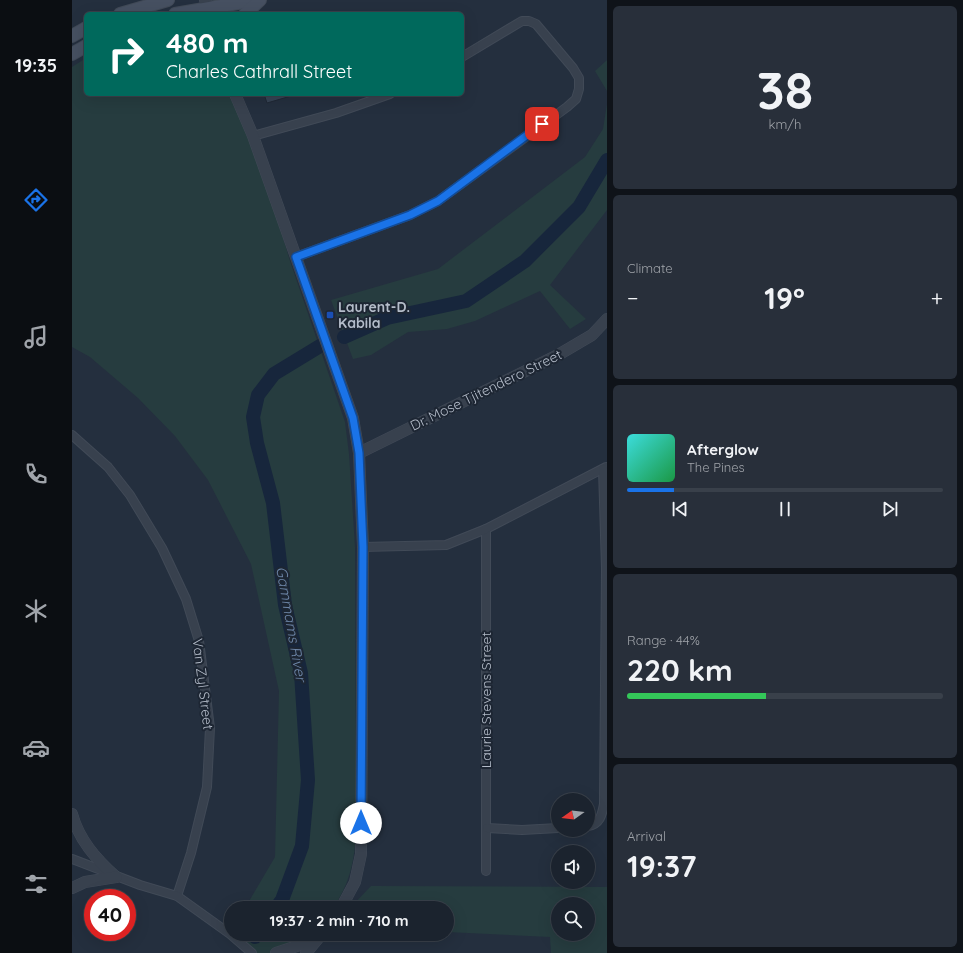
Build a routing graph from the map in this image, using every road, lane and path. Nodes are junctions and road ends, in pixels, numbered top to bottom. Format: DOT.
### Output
graph roads {
  1 [pos="144,0"];
  2 [pos="168,0"];
  3 [pos="255,0"];
  4 [pos="260,0"];
  5 [pos="204,7"];
  6 [pos="123,12"];
  7 [pos="127,12"];
  8 [pos="183,12"];
  9 [pos="247,12"];
  10 [pos="84,29"];
  11 [pos="72,36"];
  12 [pos="84,47"];
  13 [pos="72,54"];
  14 [pos="464,56"];
  15 [pos="236,96"];
  16 [pos="241,96"];
  17 [pos="384,96"];
  18 [pos="244,112"];
  19 [pos="253,136"];
  20 [pos="296,257"];
  21 [pos="607,319"];
  22 [pos="72,435"];
  23 [pos="359,453"];
  24 [pos="605,468"];
  25 [pos="486,529"];
  26 [pos="363,547"];
  27 [pos="72,814"];
  28 [pos="595,823"];
  29 [pos="487,828"];
  30 [pos="551,828"];
  31 [pos="72,860"];
  32 [pos="486,871"];
  33 [pos="116,877"];
  34 [pos="72,888"];
  35 [pos="177,896"];
  36 [pos="345,901"];
  37 [pos="305,941"];
  38 [pos="316,941"];
  39 [pos="252,953"];
  40 [pos="276,953"];
  41 [pos="306,953"];
  1 -- 6 [label="main road"];
  2 -- 7 [label="main road"];
  3 -- 5 [label="main road"];
  4 -- 9 [label="main road"];
  5 -- 8 [label="main road"];
  10 -- 11 [label="main road"];
  12 -- 13 [label="main road"];
  14 -- 20 [label="street"];
  15 -- 18 [label="street"];
  16 -- 18 [label="street"];
  17 -- 19 [label="street"];
  18 -- 19 [label="street"];
  19 -- 20 [label="street"];
  20 -- 23 [label="street"];
  21 -- 23 [label="street, Dr. Mose Tjitendero Street"];
  22 -- 35 [label="street, Van Zyl Street"];
  23 -- 26 [label="street"];
  24 -- 25 [label="street"];
  24 -- 28 [label="street"];
  25 -- 26 [label="street"];
  25 -- 29 [label="street, Laurie Stevens Street"];
  26 -- 36 [label="street"];
  27 -- 33 [label="street"];
  29 -- 30 [label="street"];
  29 -- 32 [label="street, Laurie Stevens Street"];
  31 -- 33 [label="street"];
  33 -- 34 [label="street"];
  33 -- 35 [label="street"];
  35 -- 39 [label="street"];
  37 -- 40 [label="street"];
  38 -- 41 [label="street"];
}
